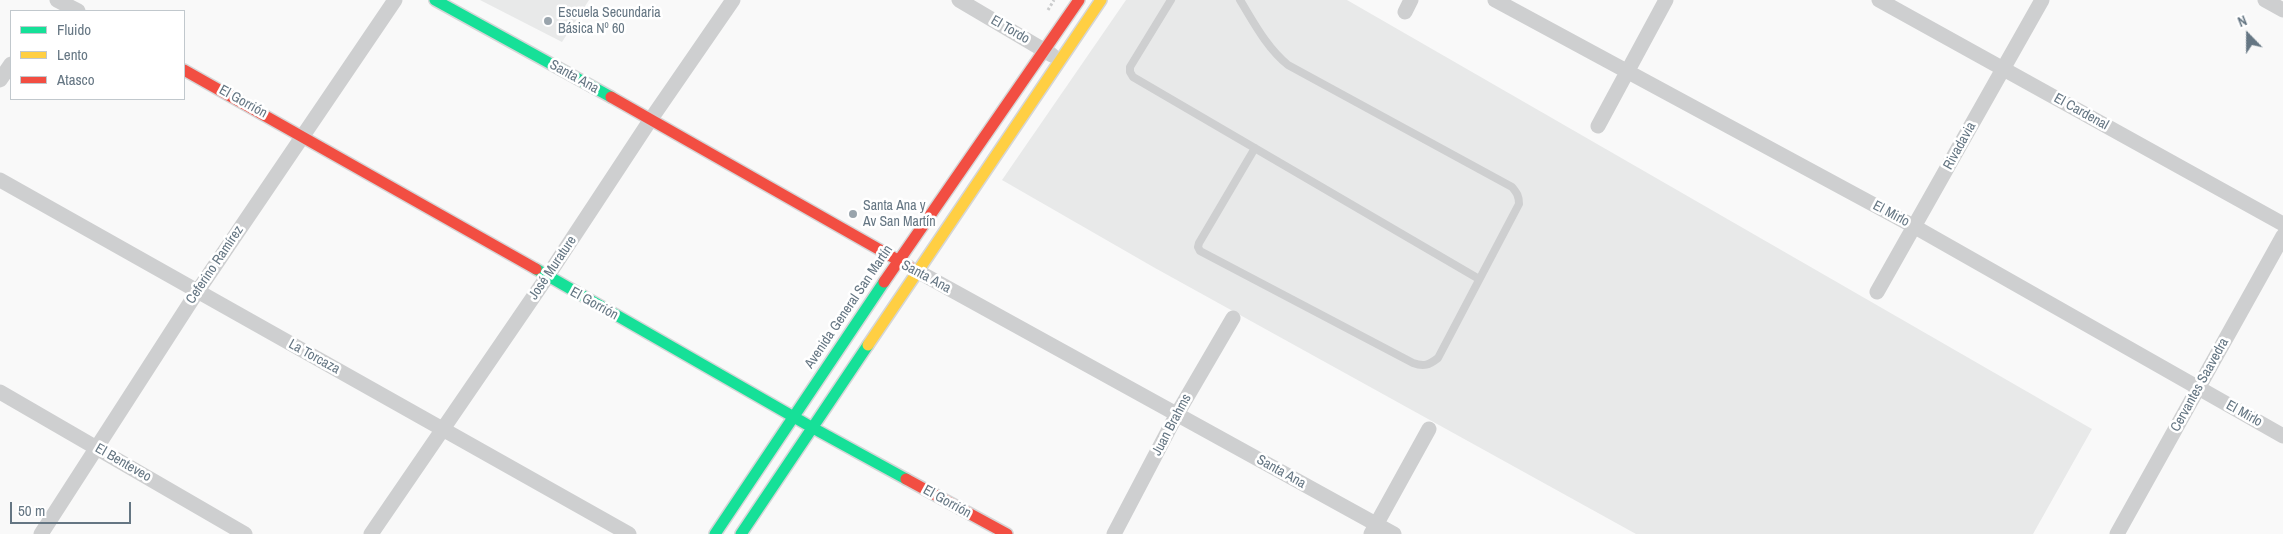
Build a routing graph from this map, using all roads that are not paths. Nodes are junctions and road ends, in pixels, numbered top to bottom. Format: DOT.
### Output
graph roads {
  1 [pos="56,0"];
  2 [pos="395,0"];
  3 [pos="435,0"];
  4 [pos="732,0"];
  5 [pos="959,0"];
  6 [pos="1079,0"];
  7 [pos="1101,0"];
  8 [pos="1171,0"];
  9 [pos="1240,0"];
  10 [pos="1495,0"];
  11 [pos="1666,0"];
  12 [pos="1879,0"];
  13 [pos="2042,0"];
  14 [pos="2265,0"];
  15 [pos="48,10"];
  16 [pos="76,10"];
  17 [pos="2283,10"];
  18 [pos="1044,50"];
  19 [pos="1060,61"];
  20 [pos="10,65"];
  21 [pos="2004,68"];
  22 [pos="185,71"];
  23 [pos="1626,71"];
  24 [pos="0,80"];
  25 [pos="651,119"];
  26 [pos="1598,126"];
  27 [pos="302,135"];
  28 [pos="1256,148"];
  29 [pos="0,180"];
  30 [pos="2283,224"];
  31 [pos="1915,227"];
  32 [pos="2283,236"];
  33 [pos="898,261"];
  34 [pos="917,271"];
  35 [pos="547,277"];
  36 [pos="1480,279"];
  37 [pos="198,292"];
  38 [pos="1877,292"];
  39 [pos="1233,318"];
  40 [pos="2198,388"];
  41 [pos="0,392"];
  42 [pos="1177,414"];
  43 [pos="795,417"];
  44 [pos="813,428"];
  45 [pos="1429,429"];
  46 [pos="443,430"];
  47 [pos="2283,436"];
  48 [pos="97,448"];
  49 [pos="1374,529"];
  50 [pos="41,534"];
  51 [pos="245,534"];
  52 [pos="371,534"];
  53 [pos="629,534"];
  54 [pos="715,534"];
  55 [pos="741,534"];
  56 [pos="1006,534"];
  57 [pos="1114,534"];
  58 [pos="1394,534"];
  59 [pos="2117,534"];
  1 -- 15 [label="street"];
  1 -- 16 [label="street"];
  2 -- 27 [label="street, Ceferino Ramírez"];
  3 -- 25 [label="street, Santa Ana"];
  4 -- 25 [label="street, José Murature"];
  5 -- 18 [label="street, El Tordo"];
  6 -- 18 [label="street, Avenida General San Martín"];
  7 -- 19 [label="street"];
  8 -- 28 [label="lane"];
  9 -- 36 [label="lane"];
  10 -- 23 [label="street, El Mirlo"];
  11 -- 23 [label="street"];
  12 -- 21 [label="street, El Cardenal"];
  13 -- 21 [label="street, Rivadavia"];
  14 -- 17 [label="street"];
  18 -- 19 [label="street, El Tordo"];
  18 -- 33 [label="street, Avenida General San Martín"];
  19 -- 34 [label="street"];
  20 -- 24 [label="street"];
  21 -- 30 [label="street, El Cardenal"];
  21 -- 31 [label="street, Rivadavia"];
  22 -- 27 [label="street, El Gorrión"];
  23 -- 26 [label="street"];
  23 -- 31 [label="street, El Mirlo"];
  25 -- 33 [label="street, Santa Ana"];
  25 -- 35 [label="street, José Murature"];
  27 -- 35 [label="street, El Gorrión"];
  27 -- 37 [label="street, Ceferino Ramírez"];
  28 -- 36 [label="lane"];
  28 -- 36 [label="lane"];
  29 -- 37 [label="street, La Torcaza"];
  31 -- 38 [label="street, Rivadavia"];
  31 -- 40 [label="street, El Mirlo"];
  32 -- 40 [label="street, Cervantes Saavedra"];
  33 -- 34 [label="street, Santa Ana"];
  33 -- 43 [label="street, Avenida General San Martín"];
  34 -- 42 [label="street, Santa Ana"];
  34 -- 44 [label="street"];
  35 -- 43 [label="street, El Gorrión"];
  35 -- 46 [label="street, José Murature"];
  37 -- 46 [label="street, La Torcaza"];
  37 -- 48 [label="street, Ceferino Ramírez"];
  39 -- 42 [label="street, Juan Brahms"];
  40 -- 47 [label="street, El Mirlo"];
  40 -- 59 [label="street, Cervantes Saavedra"];
  41 -- 48 [label="street, El Benteveo"];
  42 -- 49 [label="street, Santa Ana"];
  42 -- 57 [label="street, Juan Brahms"];
  43 -- 44 [label="street, El Gorrión"];
  43 -- 54 [label="street, Avenida General San Martín"];
  44 -- 55 [label="street"];
  44 -- 56 [label="street, El Gorrión"];
  45 -- 49 [label="street"];
  46 -- 52 [label="street, José Murature"];
  46 -- 53 [label="street, La Torcaza"];
  48 -- 50 [label="street, Ceferino Ramírez"];
  48 -- 51 [label="street, El Benteveo"];
  49 -- 58 [label="street, Santa Ana"];
}
